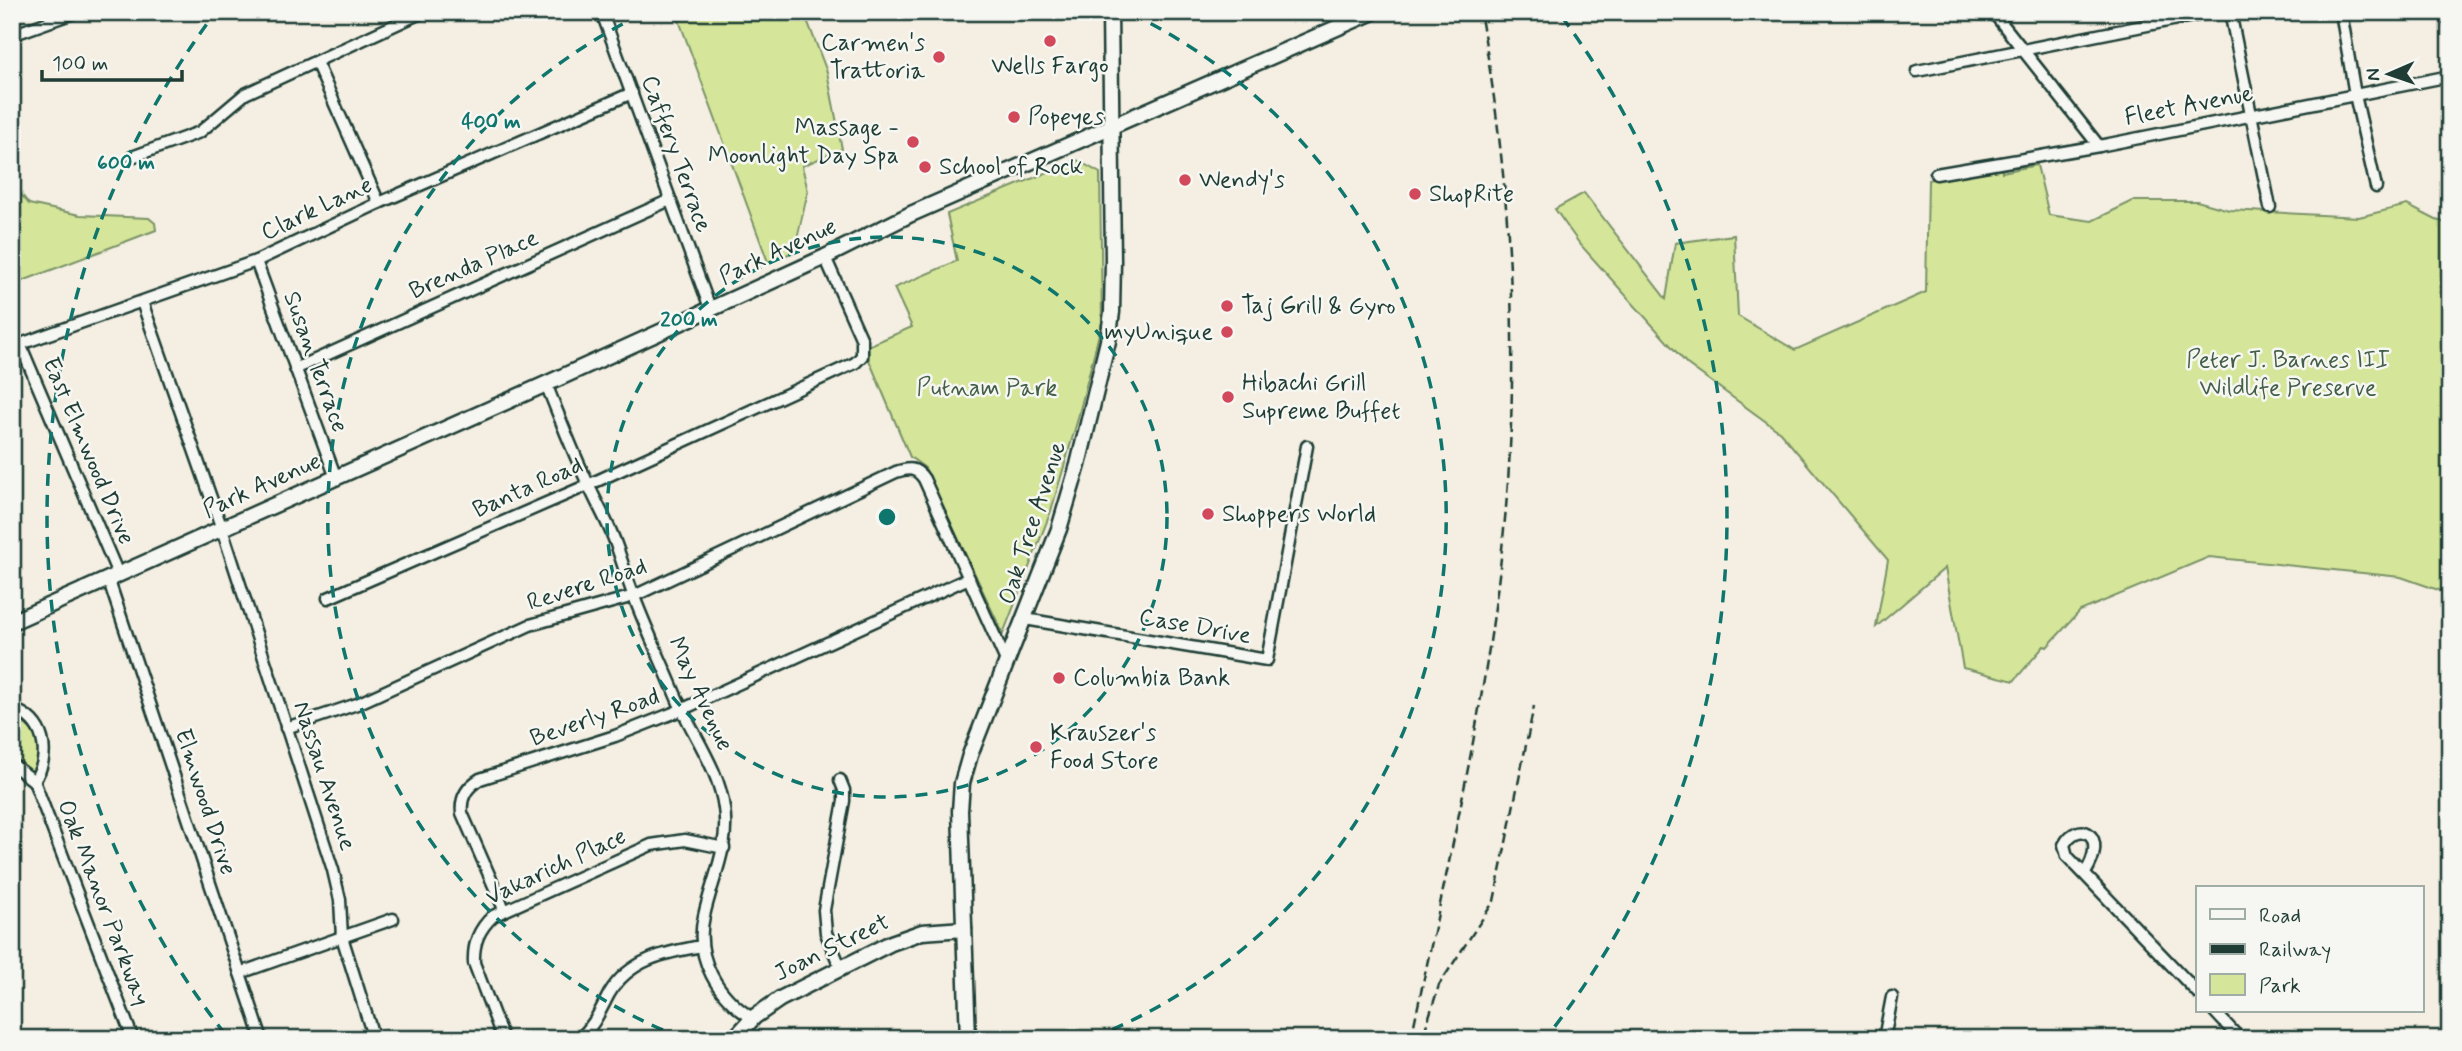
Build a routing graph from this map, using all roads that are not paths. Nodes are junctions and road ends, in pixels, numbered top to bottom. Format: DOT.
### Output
graph roads {
  1 [pos="76,12"];
  2 [pos="423,12"];
  3 [pos="1110,12"];
  4 [pos="1373,12"];
  5 [pos="1993,12"];
  6 [pos="2213,12"];
  7 [pos="2230,12"];
  8 [pos="2341,12"];
  9 [pos="2448,12"];
  10 [pos="602,13"];
  11 [pos="2450,23"];
  12 [pos="12,35"];
  13 [pos="2022,49"];
  14 [pos="316,62"];
  15 [pos="1917,71"];
  16 [pos="2450,76"];
  17 [pos="632,93"];
  18 [pos="2354,95"];
  19 [pos="2250,116"];
  20 [pos="1113,127"];
  21 [pos="2099,146"];
  22 [pos="132,157"];
  23 [pos="1936,174"];
  24 [pos="2376,187"];
  25 [pos="670,200"];
  26 [pos="379,203"];
  27 [pos="2270,207"];
  28 [pos="825,257"];
  29 [pos="256,261"];
  30 [pos="142,302"];
  31 [pos="710,308"];
  32 [pos="16,345"];
  33 [pos="295,369"];
  34 [pos="546,384"];
  35 [pos="1307,446"];
  36 [pos="336,478"];
  37 [pos="588,485"];
  38 [pos="222,529"];
  39 [pos="113,576"];
  40 [pos="969,578"];
  41 [pos="634,596"];
  42 [pos="328,598"];
  43 [pos="1025,619"];
  44 [pos="12,622"];
  45 [pos="1007,664"];
  46 [pos="12,709"];
  47 [pos="681,710"];
  48 [pos="286,727"];
  49 [pos="12,764"];
  50 [pos="840,780"];
  51 [pos="34,781"];
  52 [pos="724,848"];
  53 [pos="2085,873"];
  54 [pos="504,909"];
  55 [pos="393,919"];
  56 [pos="964,929"];
  57 [pos="342,937"];
  58 [pos="702,946"];
  59 [pos="841,969"];
  60 [pos="240,974"];
  61 [pos="2196,991"];
  62 [pos="1892,997"];
  63 [pos="2215,1012"];
  64 [pos="752,1018"];
  65 [pos="133,1039"];
  66 [pos="262,1039"];
  67 [pos="374,1039"];
  68 [pos="503,1039"];
  69 [pos="579,1039"];
  70 [pos="734,1039"];
  71 [pos="968,1039"];
  72 [pos="1884,1039"];
  73 [pos="2240,1039"];
  1 -- 12 [label="street"];
  2 -- 14 [label="street"];
  3 -- 20 [label="street, Oak Tree Avenue"];
  4 -- 20 [label="street, Park Avenue"];
  5 -- 13 [label="street"];
  6 -- 13 [label="street"];
  7 -- 19 [label="street"];
  8 -- 18 [label="street"];
  9 -- 11 [label="street"];
  10 -- 17 [label="street, Caffery Terrace"];
  13 -- 15 [label="street"];
  13 -- 21 [label="street"];
  14 -- 22 [label="street"];
  14 -- 26 [label="street"];
  16 -- 18 [label="street, Fleet Avenue"];
  17 -- 25 [label="street, Caffery Terrace"];
  17 -- 26 [label="street, Clark Lane"];
  18 -- 19 [label="street, Fleet Avenue"];
  18 -- 24 [label="street"];
  19 -- 21 [label="street, Fleet Avenue"];
  19 -- 27 [label="street"];
  20 -- 28 [label="street, Park Avenue"];
  20 -- 43 [label="street, Oak Tree Avenue"];
  21 -- 23 [label="street, Fleet Avenue"];
  25 -- 31 [label="street, Caffery Terrace"];
  25 -- 33 [label="street, Brenda Place"];
  26 -- 29 [label="street, Clark Lane"];
  28 -- 31 [label="street, Park Avenue"];
  28 -- 37 [label="street, Banta Road"];
  29 -- 30 [label="street, Clark Lane"];
  29 -- 33 [label="street, Susan Terrace"];
  30 -- 32 [label="street, Clark Lane"];
  30 -- 38 [label="street, Nassau Avenue"];
  31 -- 34 [label="street, Park Avenue"];
  32 -- 39 [label="street, East Elmwood Drive"];
  33 -- 36 [label="street, Susan Terrace"];
  34 -- 36 [label="street, Park Avenue"];
  34 -- 37 [label="street, May Avenue"];
  35 -- 43 [label="street, Case Drive"];
  36 -- 38 [label="street, Park Avenue"];
  37 -- 41 [label="street, May Avenue"];
  37 -- 42 [label="street, Banta Road"];
  38 -- 39 [label="street, Park Avenue"];
  38 -- 48 [label="street, Nassau Avenue"];
  39 -- 44 [label="street, Park Avenue"];
  39 -- 60 [label="street, Elmwood Drive"];
  40 -- 41 [label="street, Revere Road"];
  40 -- 45 [label="street"];
  40 -- 47 [label="street, Beverly Road"];
  41 -- 47 [label="street, May Avenue"];
  41 -- 48 [label="street, Revere Road"];
  43 -- 45 [label="street, Oak Tree Avenue"];
  45 -- 56 [label="street, Oak Tree Avenue"];
  46 -- 51 [label="street, Oak Manor Parkway"];
  47 -- 52 [label="street, May Avenue"];
  47 -- 54 [label="street, Beverly Road"];
  48 -- 57 [label="street, Nassau Avenue"];
  49 -- 51 [label="street, Oak Manor Parkway"];
  50 -- 59 [label="street"];
  51 -- 65 [label="street, Oak Manor Parkway"];
  52 -- 54 [label="street, Vakarich Place"];
  52 -- 58 [label="street, May Avenue"];
  53 -- 61 [label="street"];
  54 -- 68 [label="street, Vakarich Place"];
  55 -- 57 [label="street"];
  56 -- 59 [label="street, Joan Street"];
  56 -- 71 [label="street, Oak Tree Avenue"];
  57 -- 60 [label="street"];
  57 -- 67 [label="street, Nassau Avenue"];
  58 -- 64 [label="street, May Avenue"];
  58 -- 69 [label="street"];
  59 -- 64 [label="street, Joan Street"];
  60 -- 66 [label="street, Elmwood Drive"];
  62 -- 72 [label="street"];
  63 -- 73 [label="street"];
  64 -- 70 [label="street, Joan Street"];
}
